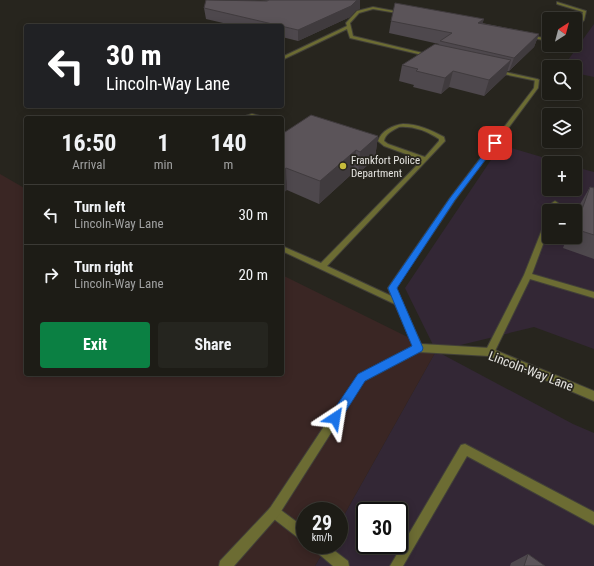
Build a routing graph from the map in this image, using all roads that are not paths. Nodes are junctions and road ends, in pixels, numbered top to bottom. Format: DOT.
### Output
graph roads {
  1 [pos="558,3"];
  2 [pos="404,13"];
  3 [pos="582,20"];
  4 [pos="348,27"];
  5 [pos="520,35"];
  6 [pos="542,39"];
  7 [pos="284,58"];
  8 [pos="438,58"];
  9 [pos="491,70"];
  10 [pos="426,160"];
  11 [pos="542,237"];
  12 [pos="284,249"];
  13 [pos="322,267"];
  14 [pos="528,275"];
  15 [pos="594,295"];
  16 [pos="399,303"];
  17 [pos="418,348"];
  18 [pos="490,352"];
  19 [pos="594,396"];
  20 [pos="274,512"];
  21 [pos="594,518"];
  22 [pos="296,529"];
  23 [pos="328,554"];
  24 [pos="225,566"];
  25 [pos="343,566"];
  26 [pos="396,566"];
  1 -- 3 [label="street"];
  2 -- 4 [label="street"];
  4 -- 7 [label="street"];
  4 -- 8 [label="street"];
  5 -- 6 [label="street"];
  9 -- 16 [label="street"];
  10 -- 10 [label="street"];
  10 -- 13 [label="street"];
  11 -- 14 [label="street"];
  12 -- 13 [label="street"];
  13 -- 16 [label="street"];
  14 -- 15 [label="street"];
  14 -- 18 [label="street"];
  16 -- 17 [label="street"];
  17 -- 18 [label="street, Lincoln-Way Lane"];
  17 -- 20 [label="street"];
  18 -- 19 [label="street, Lincoln-Way Lane"];
  20 -- 22 [label="street"];
  20 -- 24 [label="street"];
  21 -- 26 [label="street"];
  23 -- 25 [label="street"];
}
